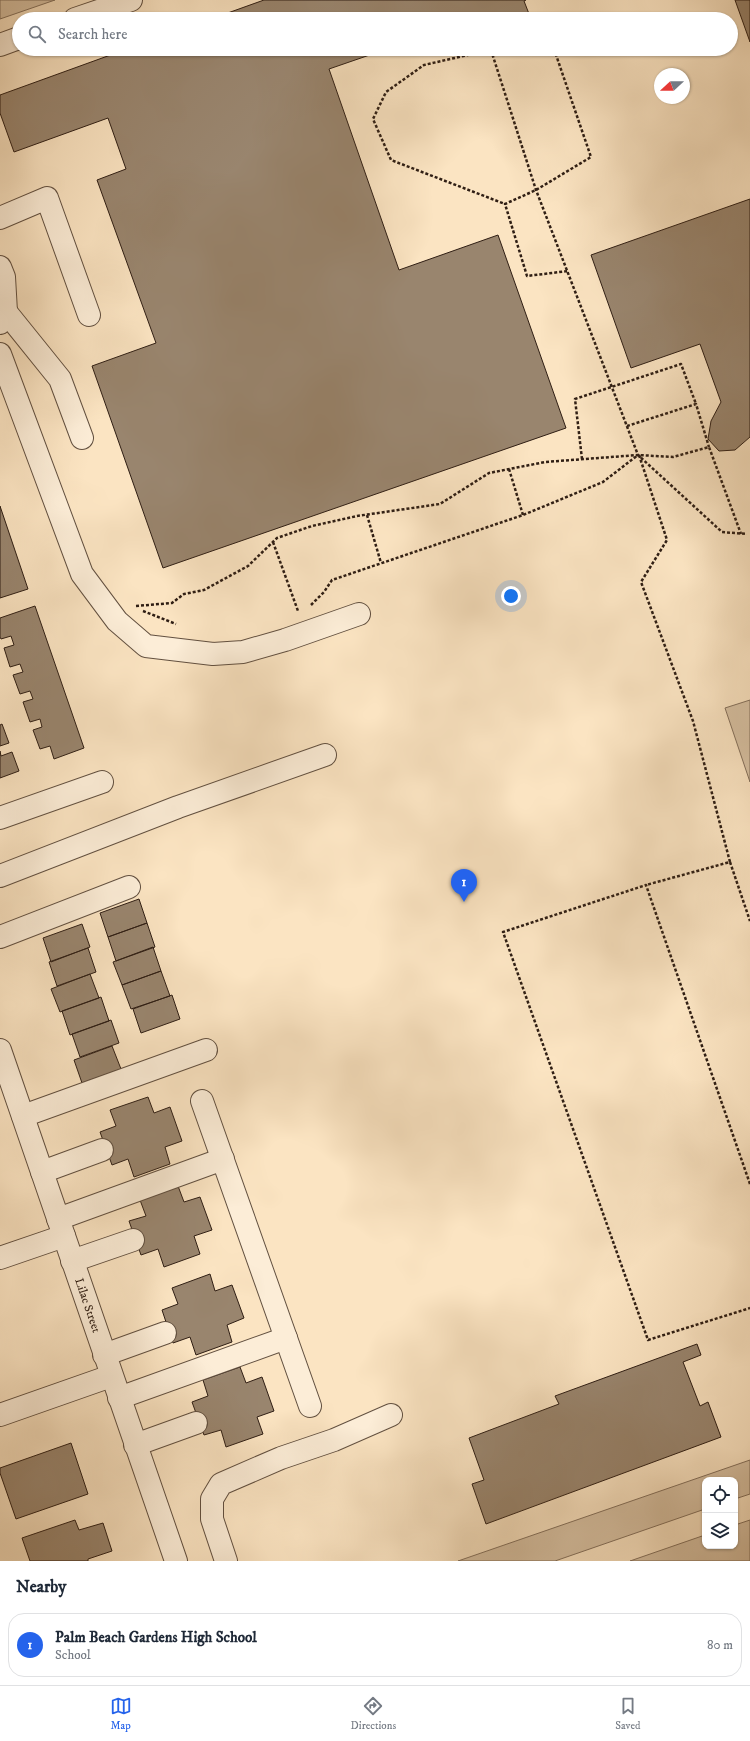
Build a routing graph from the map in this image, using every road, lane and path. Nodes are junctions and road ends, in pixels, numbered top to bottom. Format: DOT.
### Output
graph roads {
  1 [pos="131,0"];
  2 [pos="96,12"];
  3 [pos="12,41"];
  4 [pos="0,45"];
  5 [pos="463,56"];
  6 [pos="495,56"];
  7 [pos="556,56"];
  8 [pos="536,190"];
  9 [pos="505,204"];
  10 [pos="0,218"];
  11 [pos="0,266"];
  12 [pos="568,271"];
  13 [pos="89,315"];
  14 [pos="3,318"];
  15 [pos="0,354"];
  16 [pos="612,386"];
  17 [pos="696,404"];
  18 [pos="627,426"];
  19 [pos="82,438"];
  20 [pos="709,447"];
  21 [pos="638,455"];
  22 [pos="582,459"];
  23 [pos="510,470"];
  24 [pos="367,515"];
  25 [pos="523,515"];
  26 [pos="741,534"];
  27 [pos="747,534"];
  28 [pos="273,542"];
  29 [pos="381,563"];
  30 [pos="310,606"];
  31 [pos="359,614"];
  32 [pos="300,615"];
  33 [pos="182,627"];
  34 [pos="325,755"];
  35 [pos="102,782"];
  36 [pos="0,818"];
  37 [pos="730,862"];
  38 [pos="0,876"];
  39 [pos="646,885"];
  40 [pos="129,887"];
  41 [pos="750,921"];
  42 [pos="0,937"];
  43 [pos="0,1050"];
  44 [pos="206,1050"];
  45 [pos="202,1101"];
  46 [pos="23,1116"];
  47 [pos="102,1150"];
  48 [pos="223,1159"];
  49 [pos="42,1172"];
  50 [pos="750,1184"];
  51 [pos="61,1227"];
  52 [pos="133,1240"];
  53 [pos="0,1258"];
  54 [pos="72,1261"];
  55 [pos="750,1308"];
  56 [pos="165,1333"];
  57 [pos="286,1338"];
  58 [pos="104,1355"];
  59 [pos="111,1376"];
  60 [pos="119,1398"];
  61 [pos="310,1406"];
  62 [pos="0,1415"];
  63 [pos="391,1415"];
  64 [pos="196,1423"];
  65 [pos="135,1445"];
  66 [pos="176,1561"];
  67 [pos="226,1561"];
  1 -- 2 [label="street"];
  3 -- 4 [label="street"];
  5 -- 9 [label="path"];
  6 -- 8 [label="path"];
  7 -- 8 [label="path"];
  8 -- 9 [label="path"];
  8 -- 12 [label="path"];
  9 -- 12 [label="path"];
  10 -- 13 [label="street"];
  11 -- 14 [label="street"];
  12 -- 16 [label="path"];
  14 -- 19 [label="street"];
  15 -- 31 [label="street"];
  16 -- 17 [label="path"];
  16 -- 18 [label="path"];
  16 -- 22 [label="path"];
  17 -- 18 [label="path"];
  17 -- 20 [label="path"];
  18 -- 21 [label="path"];
  20 -- 21 [label="path"];
  20 -- 26 [label="path"];
  21 -- 22 [label="path"];
  21 -- 25 [label="path"];
  21 -- 26 [label="path"];
  21 -- 37 [label="path"];
  22 -- 23 [label="path"];
  23 -- 24 [label="path"];
  23 -- 25 [label="path"];
  24 -- 28 [label="path"];
  24 -- 29 [label="path"];
  25 -- 29 [label="path"];
  26 -- 27 [label="path"];
  28 -- 32 [label="path"];
  28 -- 33 [label="path"];
  29 -- 30 [label="path"];
  34 -- 38 [label="street"];
  35 -- 36 [label="street"];
  37 -- 39 [label="path"];
  37 -- 41 [label="path"];
  39 -- 50 [label="path"];
  39 -- 55 [label="path"];
  40 -- 42 [label="street"];
  43 -- 46 [label="street, Lilac Street"];
  44 -- 46 [label="street"];
  45 -- 48 [label="street"];
  46 -- 49 [label="street, Lilac Street"];
  47 -- 49 [label="street"];
  48 -- 51 [label="street"];
  48 -- 57 [label="street"];
  49 -- 51 [label="street, Lilac Street"];
  51 -- 53 [label="street"];
  51 -- 54 [label="street, Lilac Street"];
  52 -- 54 [label="street"];
  54 -- 58 [label="street, Lilac Street"];
  56 -- 58 [label="street"];
  57 -- 60 [label="street"];
  57 -- 61 [label="street"];
  58 -- 59 [label="street, Lilac Street"];
  59 -- 60 [label="street, Lilac Street"];
  59 -- 62 [label="street"];
  60 -- 65 [label="street, Lilac Street"];
  63 -- 67 [label="street"];
  64 -- 65 [label="street"];
  65 -- 66 [label="street, Lilac Street"];
}
